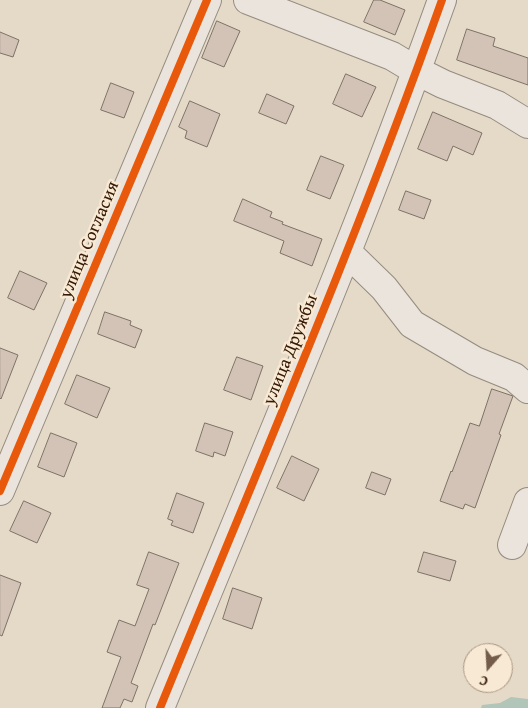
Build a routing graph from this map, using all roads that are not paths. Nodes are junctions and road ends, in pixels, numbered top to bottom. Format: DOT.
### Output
graph roads {
  1 [pos="207,0"];
  2 [pos="248,0"];
  3 [pos="442,0"];
  4 [pos="417,71"];
  5 [pos="528,124"];
  6 [pos="347,252"];
  7 [pos="528,389"];
  8 [pos="0,491"];
  9 [pos="528,502"];
  10 [pos="512,545"];
  11 [pos="160,708"];
  1 -- 8 [label="street, улица Согласия"];
  2 -- 4 [label="street"];
  3 -- 4 [label="street, улица Дружбы"];
  4 -- 5 [label="street"];
  4 -- 6 [label="street, улица Дружбы"];
  6 -- 7 [label="street"];
  6 -- 11 [label="street, улица Дружбы"];
  9 -- 10 [label="street"];
}
